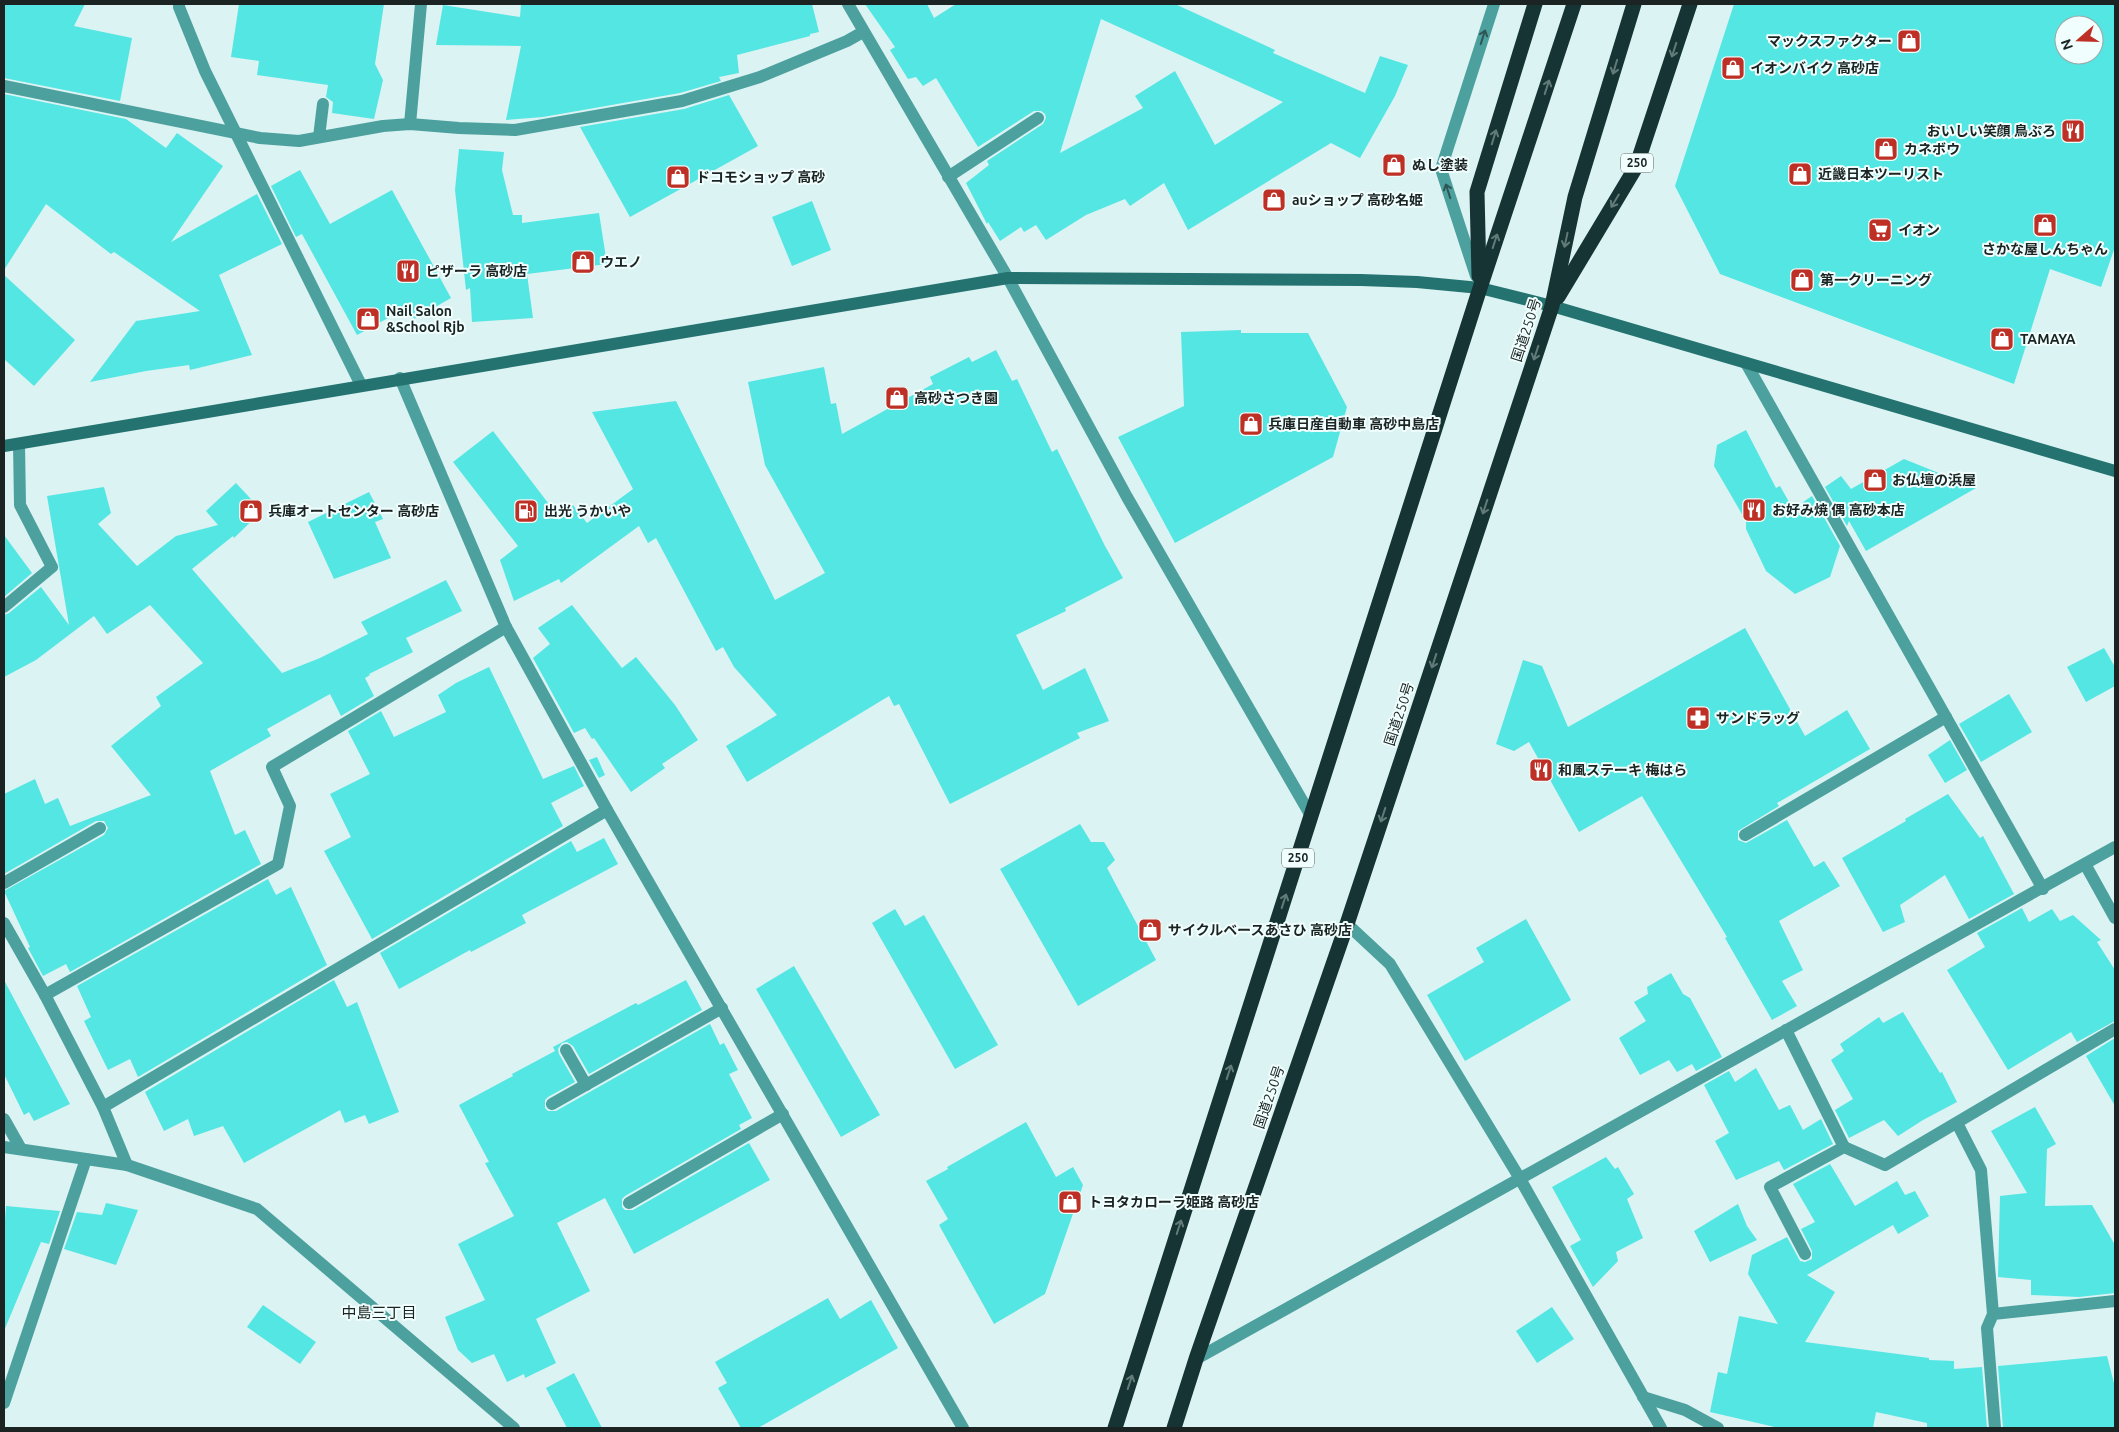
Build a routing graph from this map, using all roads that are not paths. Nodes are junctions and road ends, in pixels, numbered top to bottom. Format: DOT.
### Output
graph roads {
  1 [pos="179,4"];
  2 [pos="421,4"];
  3 [pos="848,4"];
  4 [pos="1494,4"];
  5 [pos="1535,4"];
  6 [pos="1574,4"];
  7 [pos="1634,4"];
  8 [pos="1690,4"];
  9 [pos="863,32"];
  10 [pos="4,86"];
  11 [pos="323,104"];
  12 [pos="1038,118"];
  13 [pos="410,124"];
  14 [pos="237,135"];
  15 [pos="319,137"];
  16 [pos="948,177"];
  17 [pos="1008,278"];
  18 [pos="1480,288"];
  19 [pos="1552,306"];
  20 [pos="1746,363"];
  21 [pos="400,378"];
  22 [pos="361,385"];
  23 [pos="19,444"];
  24 [pos="4,446"];
  25 [pos="2115,471"];
  26 [pos="4,607"];
  27 [pos="506,627"];
  28 [pos="1946,717"];
  29 [pos="607,810"];
  30 [pos="1311,816"];
  31 [pos="100,828"];
  32 [pos="1745,835"];
  33 [pos="2115,847"];
  34 [pos="2085,864"];
  35 [pos="4,883"];
  36 [pos="2043,889"];
  37 [pos="2115,918"];
  38 [pos="4,923"];
  39 [pos="1347,924"];
  40 [pos="45,995"];
  41 [pos="722,1008"];
  42 [pos="2115,1029"];
  43 [pos="1786,1030"];
  44 [pos="566,1050"];
  45 [pos="586,1085"];
  46 [pos="552,1104"];
  47 [pos="103,1106"];
  48 [pos="783,1114"];
  49 [pos="4,1120"];
  50 [pos="1957,1123"];
  51 [pos="4,1147"];
  52 [pos="1844,1147"];
  53 [pos="21,1149"];
  54 [pos="86,1159"];
  55 [pos="127,1165"];
  56 [pos="1519,1177"];
  57 [pos="629,1203"];
  58 [pos="1806,1254"];
  59 [pos="2115,1301"];
  60 [pos="1993,1314"];
  61 [pos="1196,1359"];
  62 [pos="1643,1397"];
  63 [pos="4,1403"];
  64 [pos="514,1428"];
  65 [pos="963,1428"];
  66 [pos="1115,1428"];
  67 [pos="1174,1428"];
  68 [pos="1661,1428"];
  69 [pos="1718,1428"];
  70 [pos="1995,1428"];
  1 -- 14 [label="street"];
  2 -- 13 [label="street"];
  3 -- 9 [label="street"];
  18 -- 4 [label="street, one-way"];
  18 -- 5 [label="highway, 250, one-way"];
  18 -- 6 [label="highway, 250, one-way"];
  7 -- 19 [label="highway, 国道250号 / 250, one-way"];
  8 -- 19 [label="highway, 250, one-way"];
  9 -- 13 [label="street"];
  9 -- 16 [label="street"];
  10 -- 14 [label="street"];
  11 -- 15 [label="street"];
  12 -- 16 [label="street"];
  13 -- 15 [label="street"];
  14 -- 15 [label="street"];
  14 -- 22 [label="street"];
  16 -- 17 [label="street"];
  17 -- 18 [label="street"];
  17 -- 21 [label="street"];
  17 -- 30 [label="street"];
  18 -- 19 [label="street"];
  18 -- 30 [label="highway, 250"];
  19 -- 20 [label="street"];
  19 -- 39 [label="highway, 国道250号 / 250, one-way"];
  20 -- 25 [label="street"];
  20 -- 28 [label="street"];
  21 -- 22 [label="street"];
  21 -- 27 [label="street"];
  22 -- 23 [label="street"];
  23 -- 24 [label="street"];
  23 -- 26 [label="street"];
  27 -- 29 [label="street"];
  27 -- 40 [label="street"];
  28 -- 32 [label="street"];
  28 -- 36 [label="street"];
  29 -- 41 [label="street"];
  29 -- 47 [label="street"];
  66 -- 30 [label="highway, 250, one-way"];
  31 -- 35 [label="street"];
  33 -- 34 [label="street"];
  34 -- 36 [label="street"];
  34 -- 37 [label="street"];
  36 -- 43 [label="street"];
  38 -- 40 [label="street"];
  39 -- 56 [label="street"];
  39 -- 61 [label="highway, 国道250号 / 250"];
  40 -- 47 [label="street"];
  41 -- 45 [label="street"];
  41 -- 48 [label="street"];
  42 -- 50 [label="street"];
  43 -- 52 [label="street"];
  43 -- 56 [label="street"];
  44 -- 45 [label="street"];
  45 -- 46 [label="street"];
  47 -- 55 [label="street"];
  48 -- 57 [label="street"];
  48 -- 65 [label="street"];
  49 -- 53 [label="street"];
  50 -- 52 [label="street"];
  50 -- 60 [label="street"];
  51 -- 53 [label="street"];
  52 -- 58 [label="street"];
  53 -- 54 [label="street"];
  54 -- 55 [label="street"];
  54 -- 63 [label="street"];
  55 -- 64 [label="street"];
  56 -- 61 [label="street"];
  56 -- 62 [label="street"];
  59 -- 60 [label="street"];
  60 -- 70 [label="street"];
  61 -- 67 [label="highway, 国道250号 / 250"];
  62 -- 68 [label="street"];
  62 -- 69 [label="street"];
}
